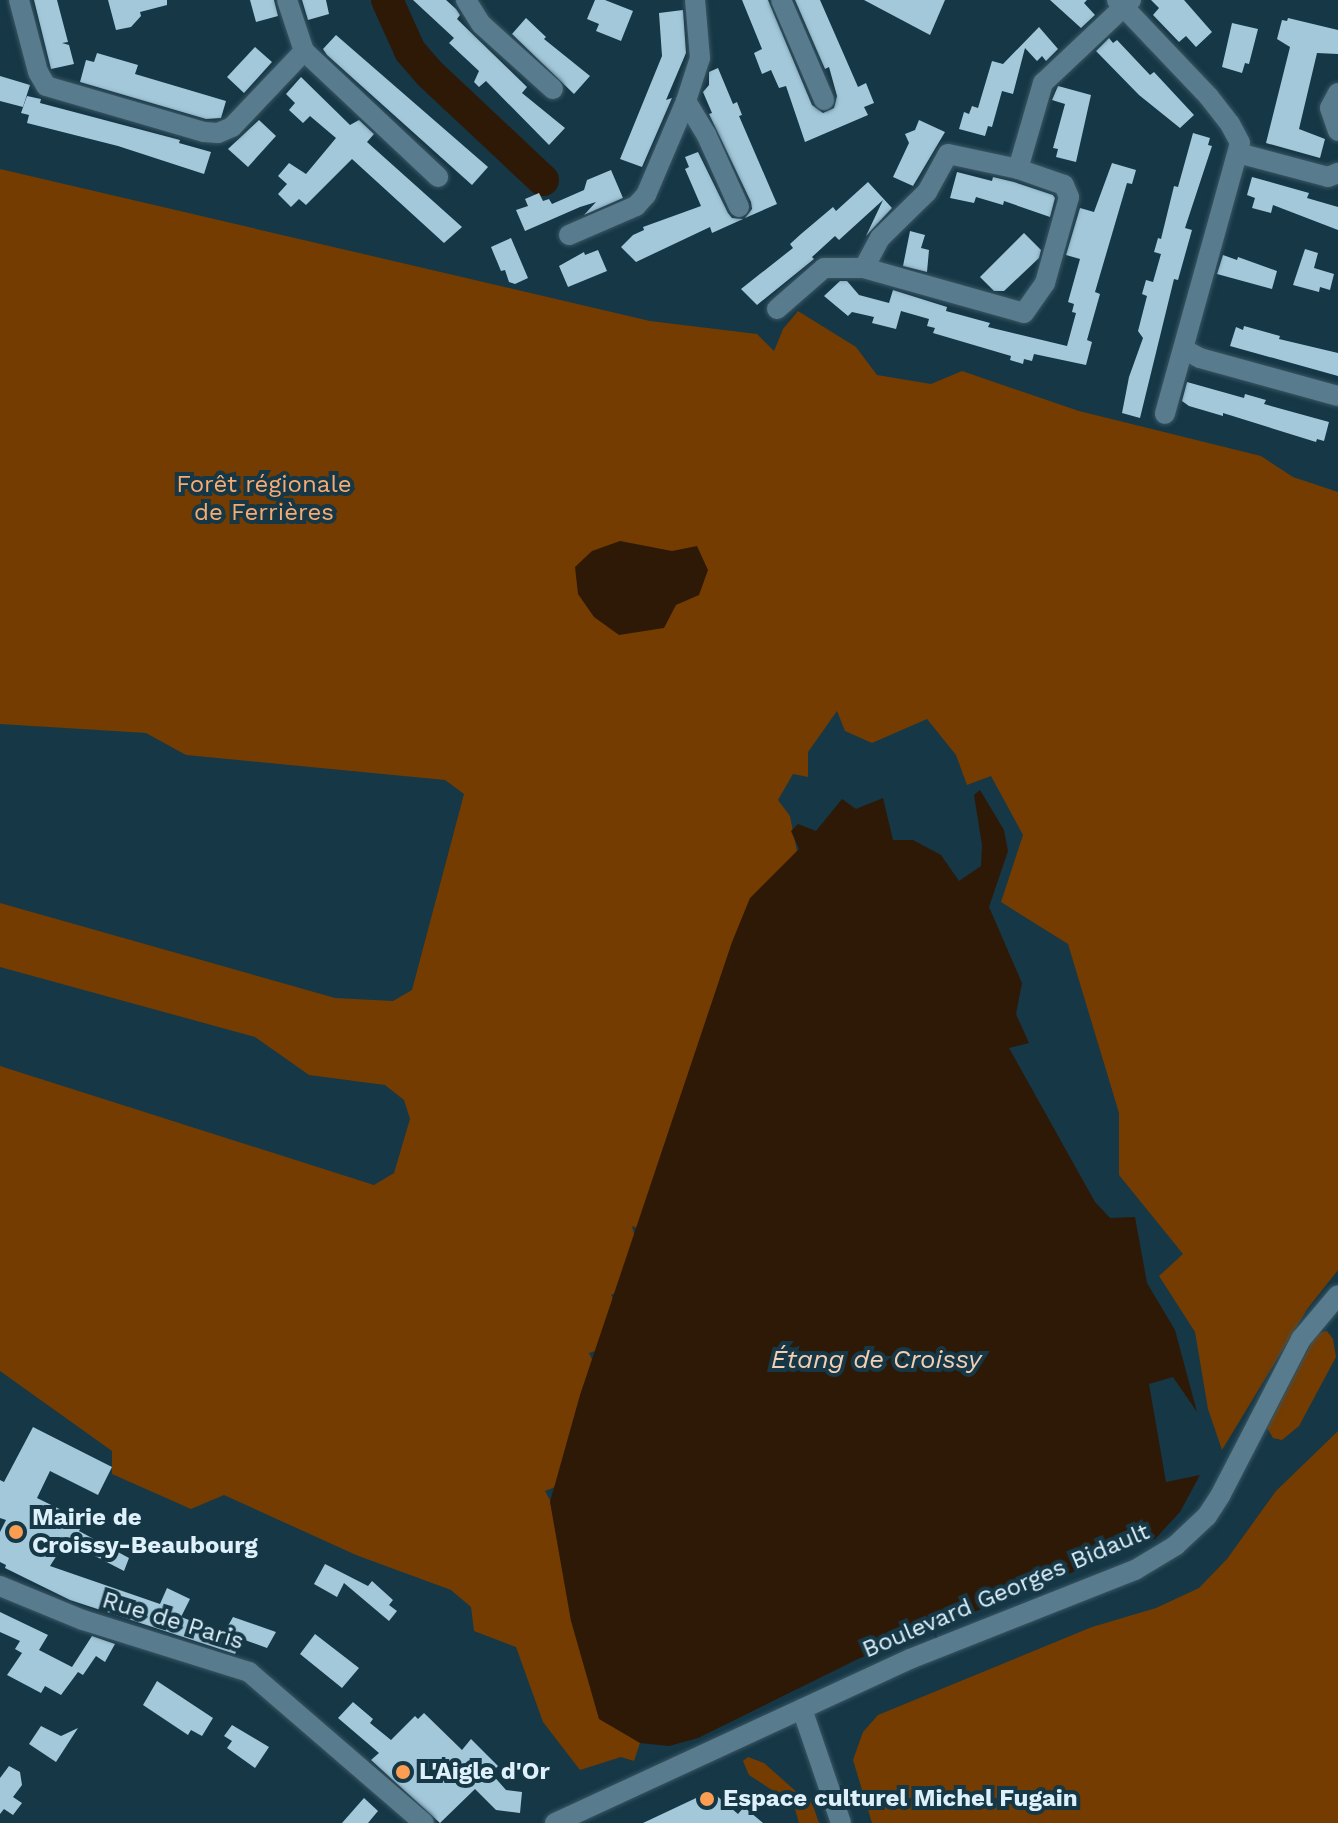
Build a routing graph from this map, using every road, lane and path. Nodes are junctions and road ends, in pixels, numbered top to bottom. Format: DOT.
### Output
graph roads {
  1 [pos="19,0"];
  2 [pos="287,0"];
  3 [pos="466,0"];
  4 [pos="695,0"];
  5 [pos="781,0"];
  6 [pos="1124,3"];
  7 [pos="304,51"];
  8 [pos="553,89"];
  9 [pos="1338,93"];
  10 [pos="824,100"];
  11 [pos="686,101"];
  12 [pos="1338,131"];
  13 [pos="1238,153"];
  14 [pos="1018,169"];
  15 [pos="1338,173"];
  16 [pos="438,177"];
  17 [pos="739,207"];
  18 [pos="569,235"];
  19 [pos="864,268"];
  20 [pos="777,309"];
  21 [pos="1185,350"];
  22 [pos="1338,396"];
  23 [pos="1165,414"];
  24 [pos="1338,1295"];
  25 [pos="0,1586"];
  26 [pos="802,1709"];
  27 [pos="424,1823"];
  28 [pos="555,1823"];
  29 [pos="841,1823"];
  1 -- 7 [label="street"];
  2 -- 7 [label="street"];
  3 -- 8 [label="street"];
  4 -- 11 [label="street"];
  5 -- 10 [label="street"];
  6 -- 13 [label="street"];
  6 -- 14 [label="street"];
  7 -- 16 [label="street"];
  9 -- 12 [label="street"];
  11 -- 17 [label="street"];
  11 -- 18 [label="street"];
  13 -- 15 [label="street"];
  13 -- 21 [label="street"];
  14 -- 19 [label="street"];
  14 -- 19 [label="street"];
  19 -- 20 [label="street"];
  21 -- 22 [label="street"];
  21 -- 23 [label="street"];
  24 -- 26 [label="street, Boulevard Georges Bidault"];
  25 -- 27 [label="street, Rue de Paris"];
  26 -- 28 [label="street"];
  26 -- 29 [label="street"];
}
